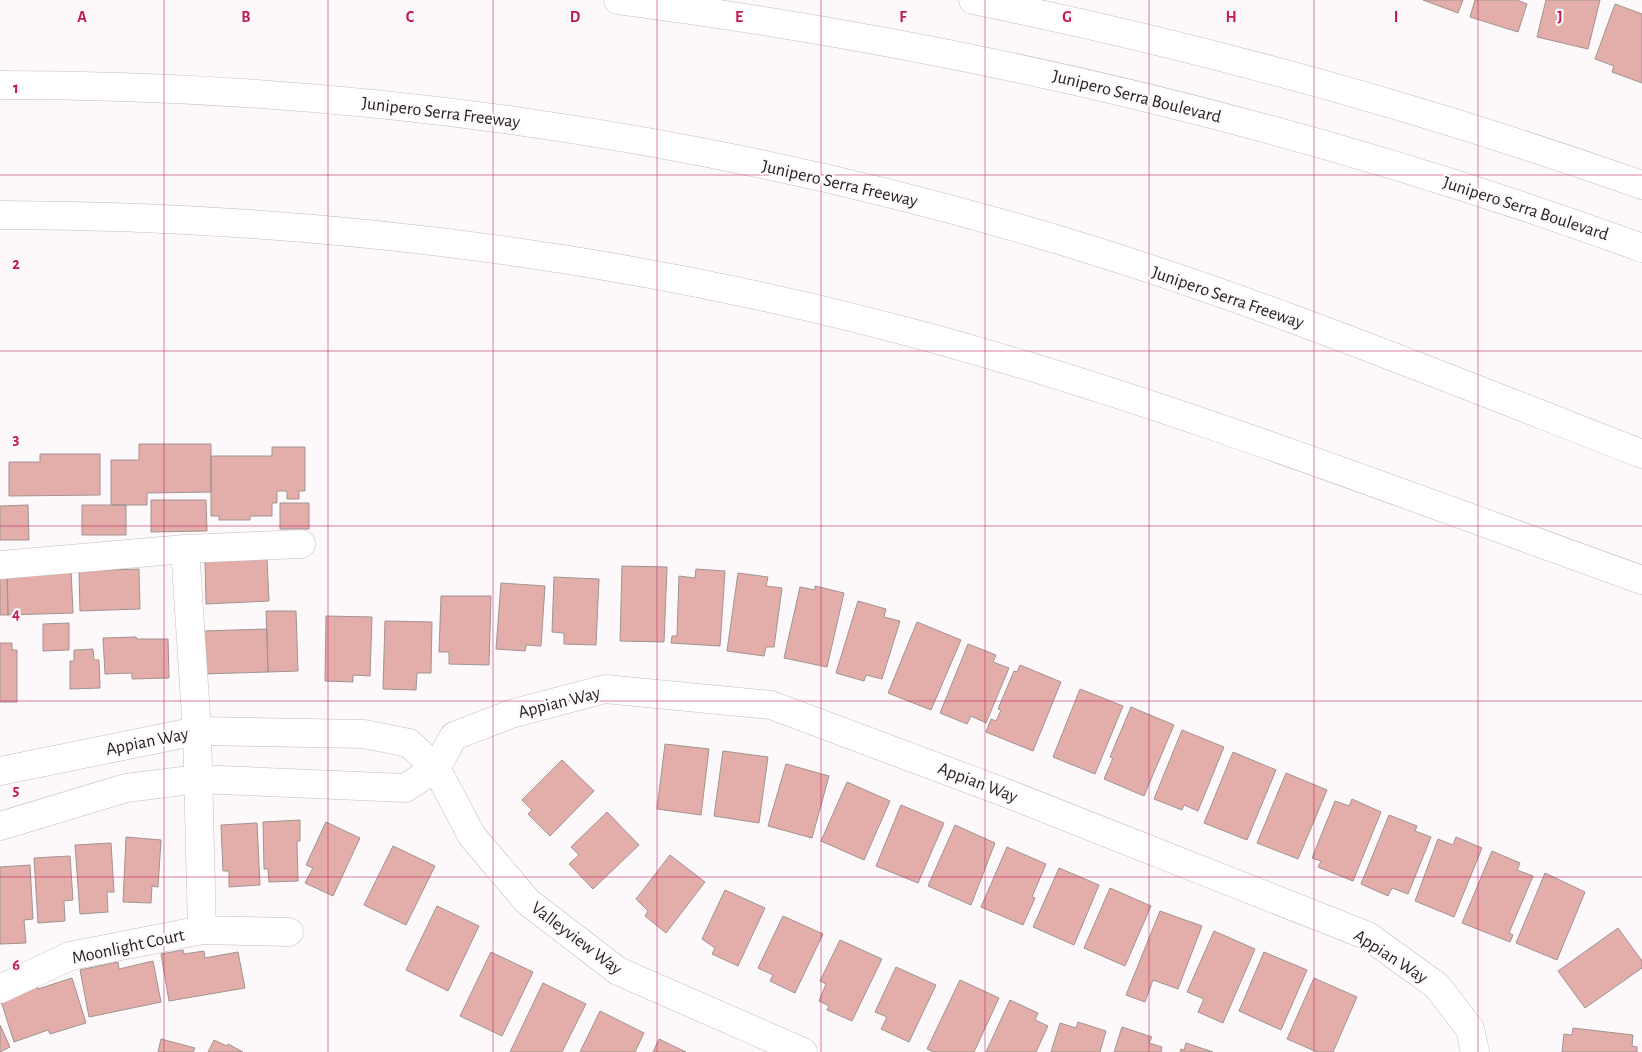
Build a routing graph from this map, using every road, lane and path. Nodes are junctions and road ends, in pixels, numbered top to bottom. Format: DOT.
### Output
graph roads {
  1 [pos="618,0"];
  2 [pos="973,0"];
  3 [pos="0,85"];
  4 [pos="1642,185"];
  5 [pos="0,215"];
  6 [pos="1642,248"];
  7 [pos="1642,454"];
  8 [pos="301,544"];
  9 [pos="185,549"];
  10 [pos="0,565"];
  11 [pos="1642,580"];
  12 [pos="197,731"];
  13 [pos="436,768"];
  14 [pos="0,771"];
  15 [pos="198,779"];
  16 [pos="0,826"];
  17 [pos="202,930"];
  18 [pos="289,932"];
  19 [pos="0,989"];
  20 [pos="803,1052"];
  21 [pos="1475,1052"];
  1 -- 6 [label="main road, Junipero Serra Boulevard"];
  2 -- 4 [label="main road"];
  3 -- 7 [label="main road, Junipero Serra Freeway"];
  5 -- 11 [label="main road"];
  8 -- 9 [label="main road"];
  9 -- 10 [label="main road"];
  9 -- 12 [label="main road, Moonlight Court"];
  12 -- 13 [label="main road, Appian Way"];
  12 -- 14 [label="main road, Appian Way"];
  12 -- 15 [label="main road, Moonlight Court"];
  13 -- 15 [label="main road, Appian Way"];
  13 -- 20 [label="main road, Valleyview Way"];
  13 -- 21 [label="main road, Appian Way"];
  15 -- 16 [label="main road, Appian Way"];
  15 -- 17 [label="main road, Moonlight Court"];
  17 -- 18 [label="main road, Moonlight Court"];
  17 -- 19 [label="main road, Moonlight Court"];
}
